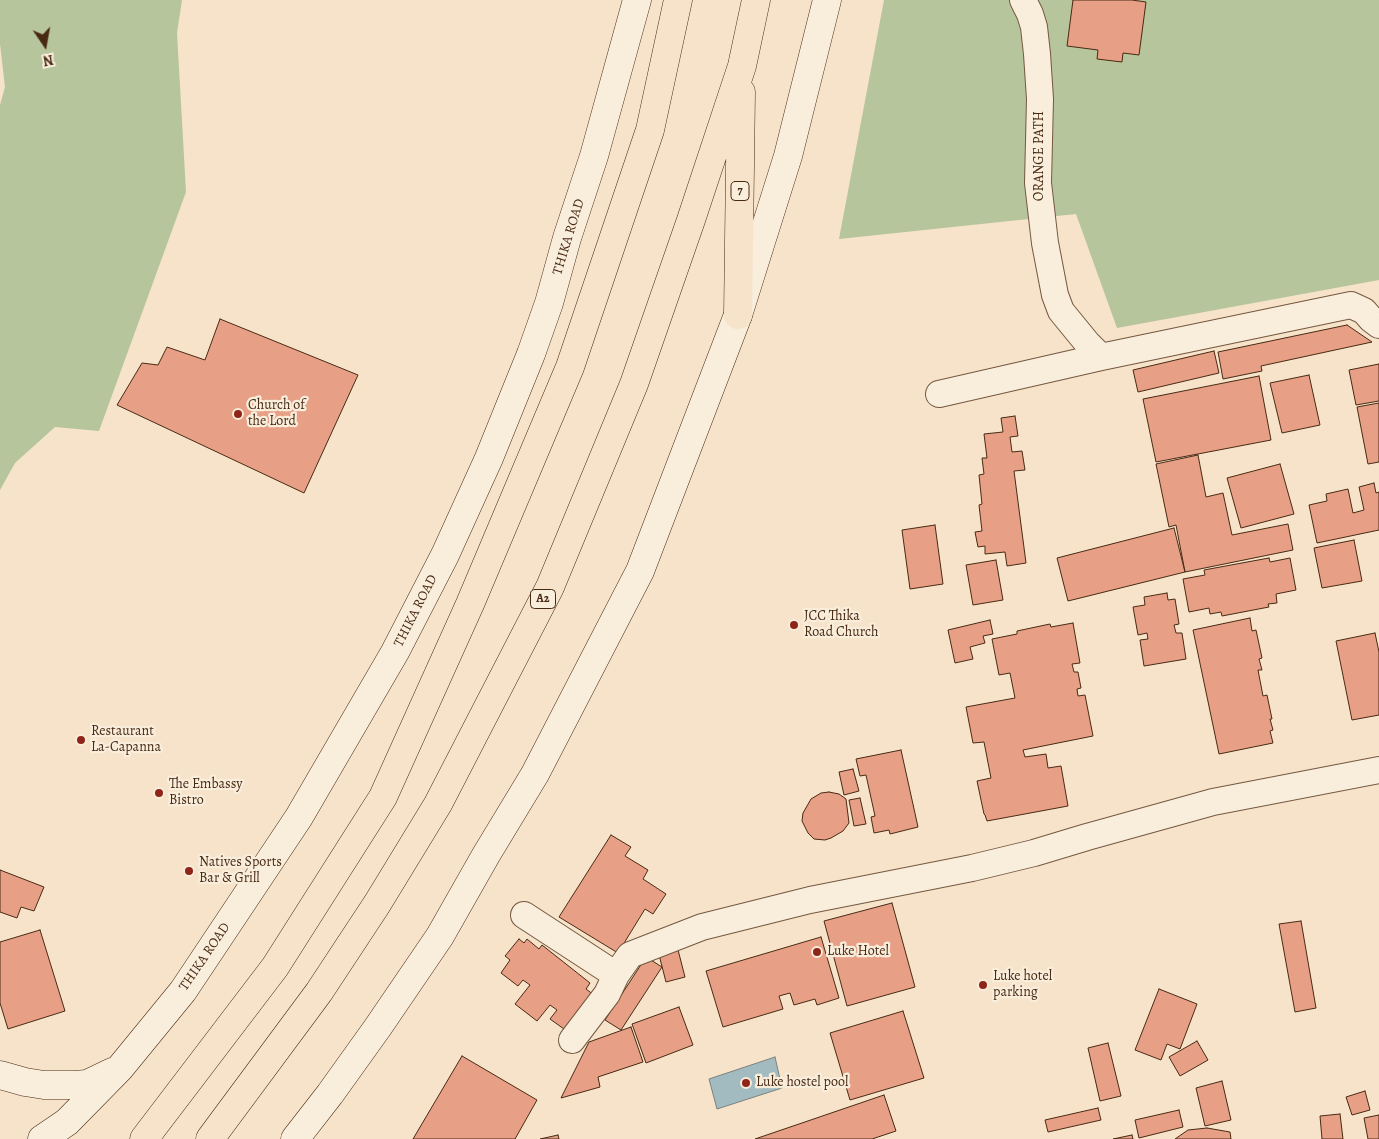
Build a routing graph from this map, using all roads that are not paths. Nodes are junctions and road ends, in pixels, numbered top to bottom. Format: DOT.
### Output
graph roads {
  1 [pos="637,0"];
  2 [pos="678,0"];
  3 [pos="756,0"];
  4 [pos="828,0"];
  5 [pos="1023,0"];
  6 [pos="742,66"];
  7 [pos="738,315"];
  8 [pos="1379,325"];
  9 [pos="1101,357"];
  10 [pos="939,394"];
  11 [pos="1379,770"];
  12 [pos="524,915"];
  13 [pos="616,975"];
  14 [pos="572,1040"];
  15 [pos="120,1068"];
  16 [pos="0,1075"];
  17 [pos="42,1139"];
  18 [pos="144,1139"];
  19 [pos="210,1139"];
  20 [pos="295,1139"];
  1 -- 15 [label="main road, THIKA ROAD"];
  2 -- 18 [label="highway"];
  3 -- 6 [label="highway, A2"];
  4 -- 7 [label="main road"];
  5 -- 9 [label="street, ORANGE PATH"];
  6 -- 7 [label="highway, 7"];
  6 -- 19 [label="highway, A2"];
  7 -- 20 [label="main road"];
  8 -- 9 [label="street"];
  9 -- 10 [label="street"];
  11 -- 13 [label="street"];
  12 -- 13 [label="street"];
  13 -- 14 [label="street"];
  15 -- 16 [label="main road"];
  15 -- 17 [label="main road, THIKA ROAD"];
}
